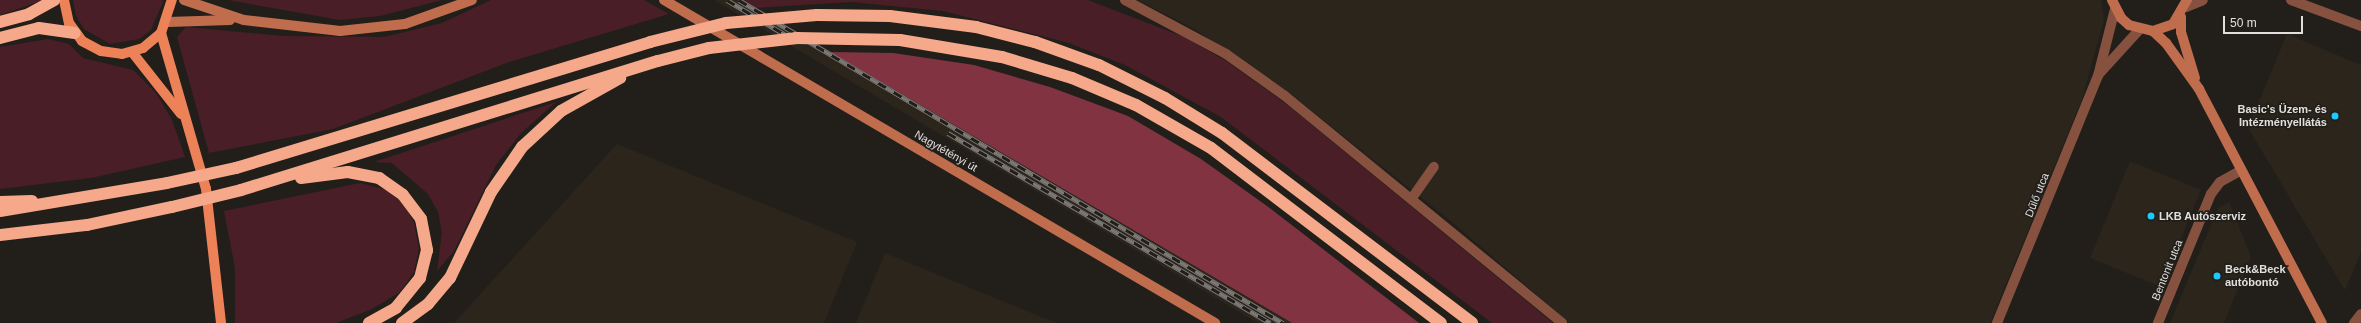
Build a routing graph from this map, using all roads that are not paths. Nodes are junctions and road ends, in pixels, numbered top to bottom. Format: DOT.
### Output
graph roads {
  1 [pos="54,0"];
  2 [pos="64,0"];
  3 [pos="172,0"];
  4 [pos="184,0"];
  5 [pos="472,0"];
  6 [pos="664,0"];
  7 [pos="1125,0"];
  8 [pos="2203,0"];
  9 [pos="2291,0"];
  10 [pos="2114,5"];
  11 [pos="2185,8"];
  12 [pos="244,20"];
  13 [pos="0,22"];
  14 [pos="168,22"];
  15 [pos="2361,26"];
  16 [pos="2139,30"];
  17 [pos="2153,31"];
  18 [pos="75,33"];
  19 [pos="161,33"];
  20 [pos="0,38"];
  21 [pos="132,52"];
  22 [pos="644,65"];
  23 [pos="2098,76"];
  24 [pos="2199,90"];
  25 [pos="187,122"];
  26 [pos="1434,166"];
  27 [pos="2240,171"];
  28 [pos="260,184"];
  29 [pos="1412,198"];
  30 [pos="79,200"];
  31 [pos="0,202"];
  32 [pos="0,211"];
  33 [pos="0,235"];
  34 [pos="2361,314"];
  35 [pos="2320,319"];
  36 [pos="221,323"];
  37 [pos="369,323"];
  38 [pos="402,323"];
  39 [pos="1215,323"];
  40 [pos="1441,323"];
  41 [pos="1472,323"];
  42 [pos="1562,323"];
  43 [pos="1997,323"];
  44 [pos="2158,323"];
  45 [pos="2354,323"];
  1 -- 13 [label="highway"];
  2 -- 18 [label="main road"];
  3 -- 14 [label="main road"];
  4 -- 12 [label="street"];
  5 -- 12 [label="street"];
  6 -- 39 [label="street, Nagytétényi út"];
  7 -- 29 [label="street"];
  8 -- 11 [label="street"];
  9 -- 15 [label="street"];
  10 -- 16 [label="street"];
  10 -- 23 [label="street, Dűlő utca"];
  11 -- 17 [label="street"];
  11 -- 24 [label="street"];
  12 -- 14 [label="street"];
  14 -- 19 [label="main road"];
  16 -- 17 [label="street"];
  16 -- 23 [label="street, Dűlő utca"];
  17 -- 24 [label="street"];
  18 -- 20 [label="highway"];
  18 -- 21 [label="main road"];
  19 -- 21 [label="main road"];
  19 -- 25 [label="main road"];
  21 -- 25 [label="main road"];
  22 -- 28 [label="highway"];
  22 -- 38 [label="highway"];
  22 -- 40 [label="highway, bridge"];
  23 -- 43 [label="street, Dűlő utca"];
  24 -- 27 [label="street"];
  25 -- 36 [label="main road"];
  26 -- 29 [label="street"];
  27 -- 35 [label="street"];
  27 -- 44 [label="street, Bentonit utca"];
  28 -- 33 [label="highway, bridge"];
  28 -- 37 [label="highway"];
  29 -- 42 [label="street"];
  30 -- 31 [label="highway"];
  30 -- 32 [label="highway"];
  30 -- 41 [label="highway, bridge"];
  34 -- 45 [label="street"];
}
